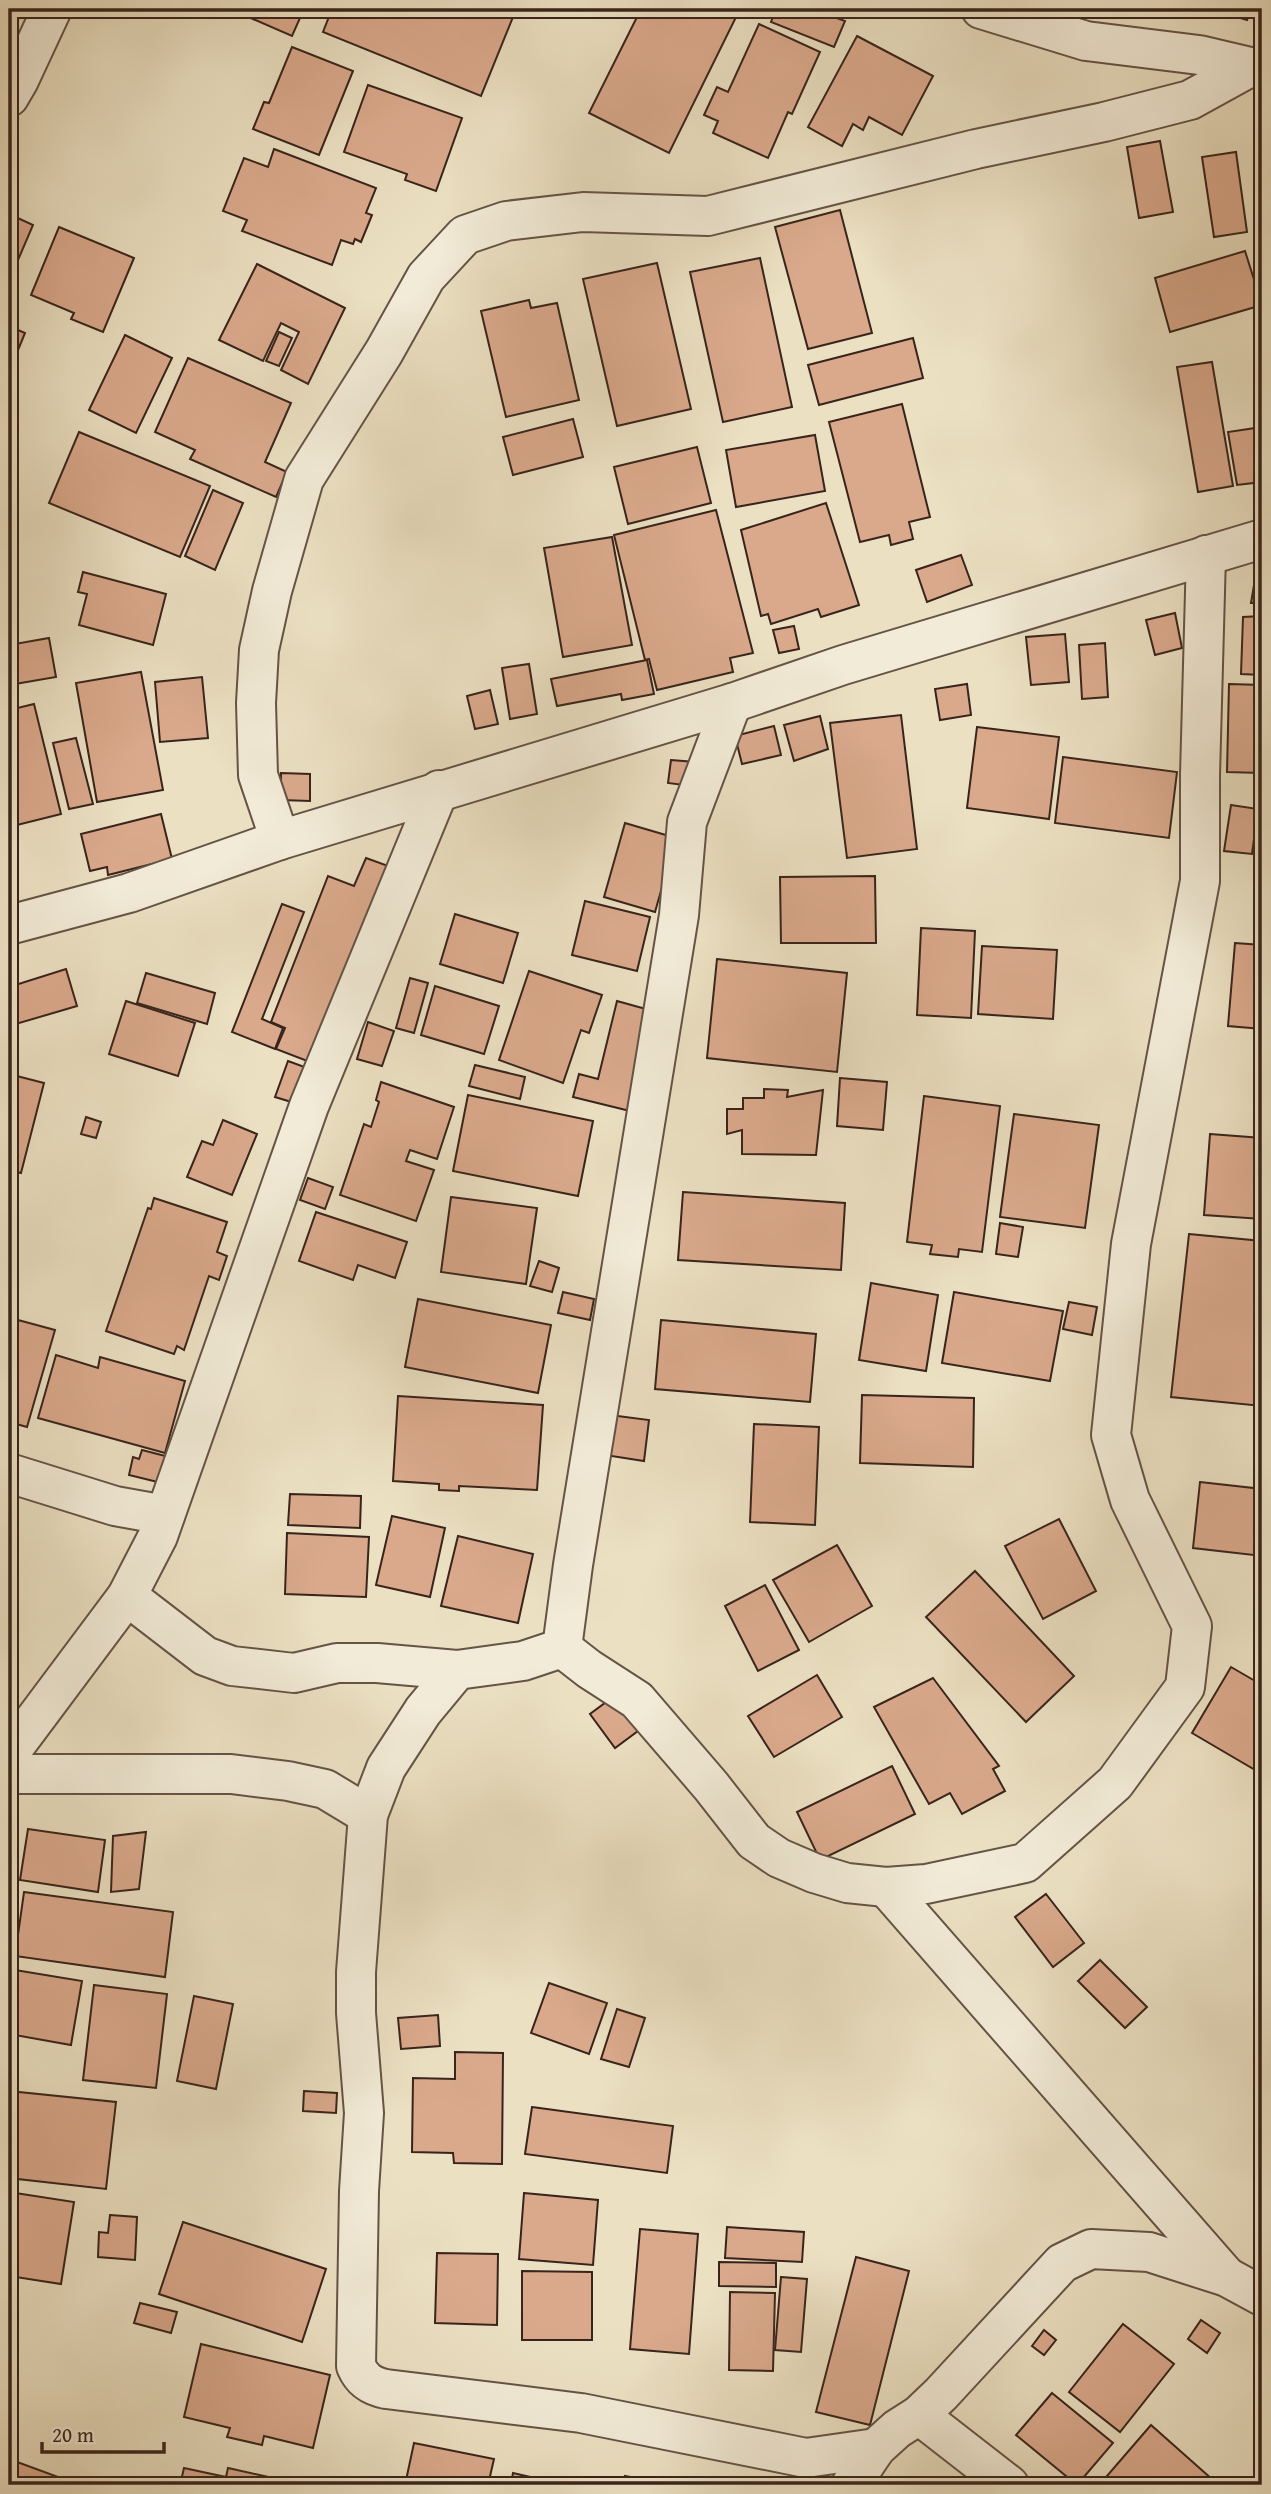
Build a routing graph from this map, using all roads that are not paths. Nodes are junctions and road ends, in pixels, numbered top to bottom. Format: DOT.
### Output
graph roads {
  1 [pos="52,9"];
  2 [pos="981,9"];
  3 [pos="1023,16"];
  4 [pos="1256,67"];
  5 [pos="9,97"];
  6 [pos="1262,539"];
  7 [pos="1206,555"];
  8 [pos="732,704"];
  9 [pos="439,790"];
  10 [pos="280,840"];
  11 [pos="9,925"];
  12 [pos="9,1473"];
  13 [pos="165,1515"];
  14 [pos="127,1596"];
  15 [pos="562,1648"];
  16 [pos="457,1670"];
  17 [pos="9,1754"];
  18 [pos="9,1774"];
  19 [pos="368,1815"];
  20 [pos="886,1887"];
  21 [pos="1227,2277"];
  22 [pos="1262,2296"];
  23 [pos="919,2415"];
  24 [pos="876,2448"];
  25 [pos="816,2472"];
  26 [pos="851,2485"];
  27 [pos="1009,2485"];
  1 -- 5 [label="street"];
  2 -- 3 [label="street"];
  3 -- 4 [label="street"];
  4 -- 10 [label="street"];
  6 -- 7 [label="street"];
  7 -- 8 [label="street"];
  7 -- 20 [label="street"];
  8 -- 9 [label="street"];
  8 -- 15 [label="street"];
  9 -- 10 [label="street"];
  9 -- 13 [label="street"];
  10 -- 11 [label="street"];
  12 -- 13 [label="street"];
  13 -- 14 [label="street"];
  14 -- 16 [label="street"];
  14 -- 17 [label="street"];
  15 -- 16 [label="street"];
  15 -- 20 [label="street"];
  16 -- 19 [label="street"];
  18 -- 19 [label="street"];
  19 -- 25 [label="street"];
  20 -- 21 [label="street"];
  21 -- 22 [label="street"];
  21 -- 23 [label="street"];
  23 -- 24 [label="street"];
  23 -- 27 [label="street"];
  24 -- 25 [label="street"];
  24 -- 26 [label="street"];
}
